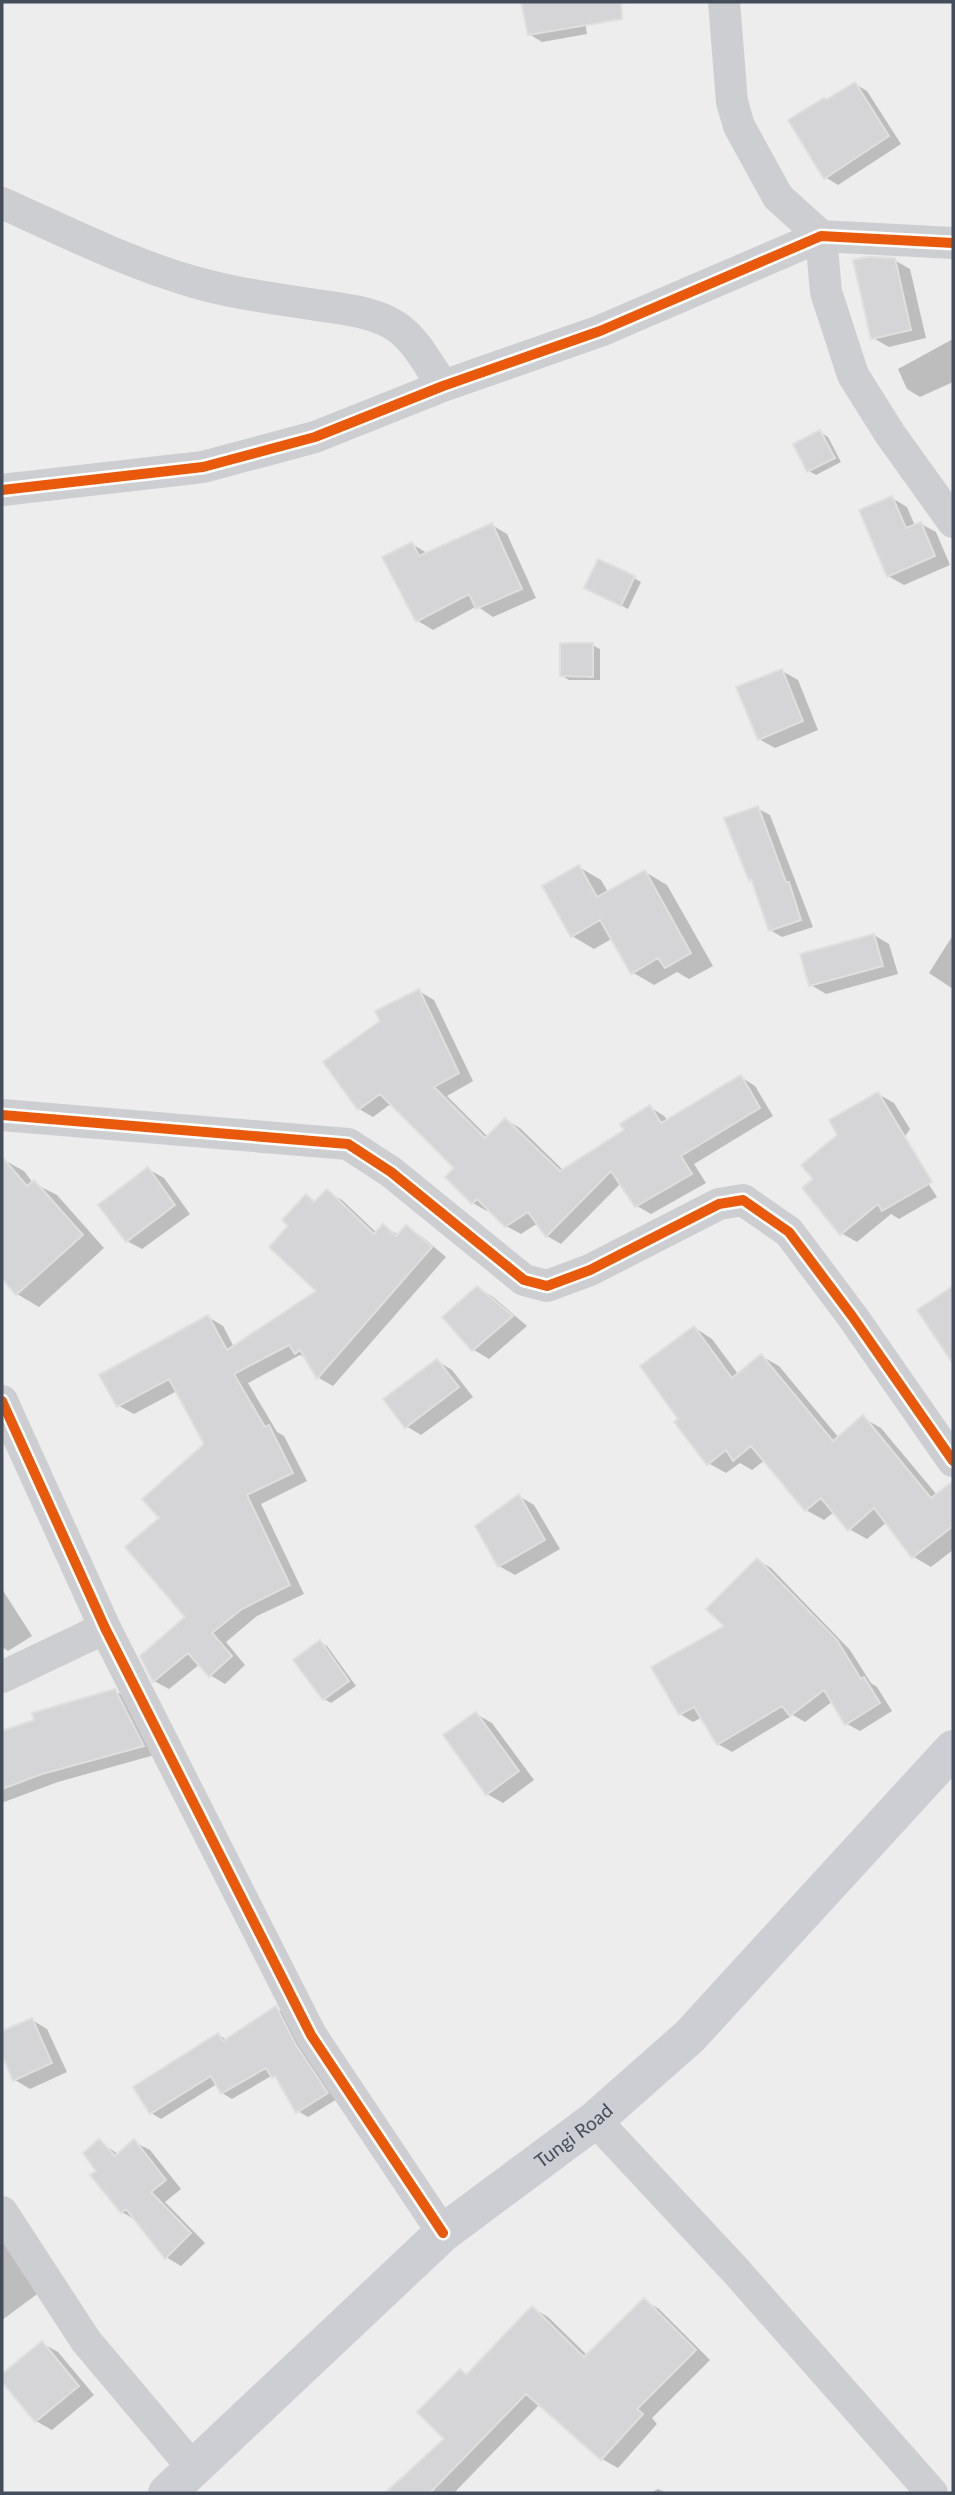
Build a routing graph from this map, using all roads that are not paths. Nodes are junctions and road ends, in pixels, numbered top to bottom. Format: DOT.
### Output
graph roads {
  1 [pos="724,2"];
  2 [pos="2,203"];
  3 [pos="821,236"];
  4 [pos="953,243"];
  5 [pos="443,386"];
  6 [pos="2,490"];
  7 [pos="953,522"];
  8 [pos="2,1115"];
  9 [pos="2,1401"];
  10 [pos="953,1461"];
  11 [pos="104,1628"];
  12 [pos="2,1677"];
  13 [pos="953,1749"];
  14 [pos="595,2120"];
  15 [pos="2,2212"];
  16 [pos="443,2233"];
  17 [pos="180,2481"];
  18 [pos="932,2493"];
  1 -- 3 [label="street"];
  2 -- 5 [label="street"];
  3 -- 4 [label="street"];
  3 -- 5 [label="street"];
  3 -- 7 [label="street"];
  5 -- 6 [label="street"];
  8 -- 10 [label="street"];
  9 -- 11 [label="street"];
  11 -- 12 [label="street"];
  11 -- 16 [label="street"];
  13 -- 14 [label="main road, Tungi Road"];
  14 -- 16 [label="main road, Tungi Road"];
  14 -- 18 [label="street"];
  15 -- 17 [label="street"];
  16 -- 17 [label="main road, Tungi Road"];
}
